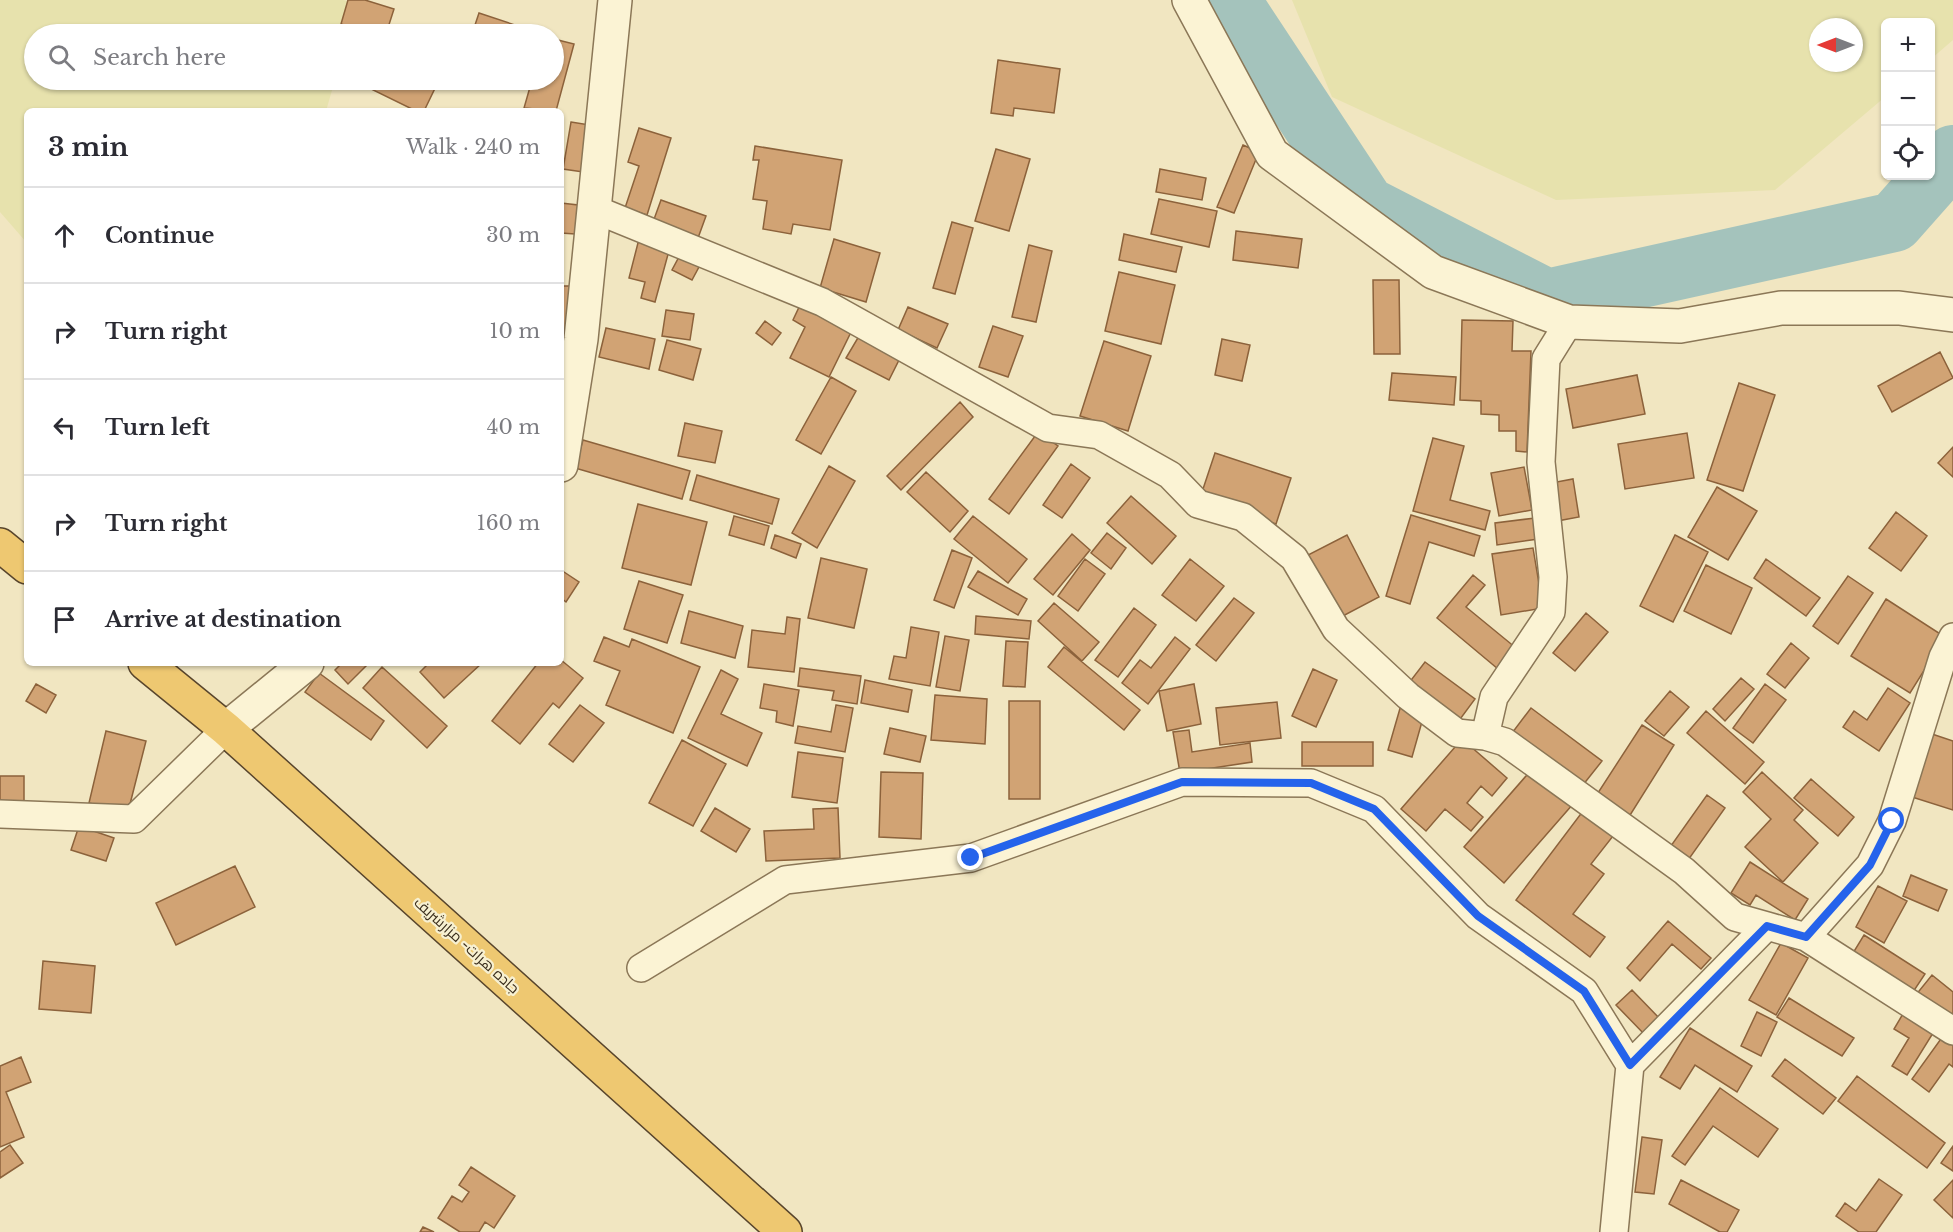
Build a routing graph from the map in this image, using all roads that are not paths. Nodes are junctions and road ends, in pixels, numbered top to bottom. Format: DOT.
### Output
graph roads {
  1 [pos="615,0"];
  2 [pos="1189,0"];
  3 [pos="594,209"];
  4 [pos="1953,315"];
  5 [pos="1569,322"];
  6 [pos="564,446"];
  7 [pos="0,545"];
  8 [pos="24,565"];
  9 [pos="1953,637"];
  10 [pos="149,666"];
  11 [pos="303,666"];
  12 [pos="226,729"];
  13 [pos="1485,736"];
  14 [pos="0,814"];
  15 [pos="1767,926"];
  16 [pos="1806,937"];
  17 [pos="641,968"];
  18 [pos="1953,1031"];
  19 [pos="1630,1065"];
  20 [pos="785,1232"];
  21 [pos="1614,1232"];
  1 -- 3 [label="street"];
  2 -- 5 [label="street"];
  3 -- 6 [label="street"];
  3 -- 13 [label="street"];
  4 -- 5 [label="street"];
  5 -- 13 [label="street"];
  7 -- 8 [label="highway"];
  9 -- 16 [label="street"];
  10 -- 12 [label="highway, جاده هرات- مزارشریف"];
  11 -- 12 [label="street"];
  12 -- 14 [label="street"];
  12 -- 20 [label="highway, جاده هرات- مزارشریف"];
  13 -- 15 [label="street"];
  15 -- 16 [label="street"];
  15 -- 19 [label="street"];
  16 -- 18 [label="street"];
  17 -- 19 [label="street"];
  19 -- 21 [label="street"];
}
